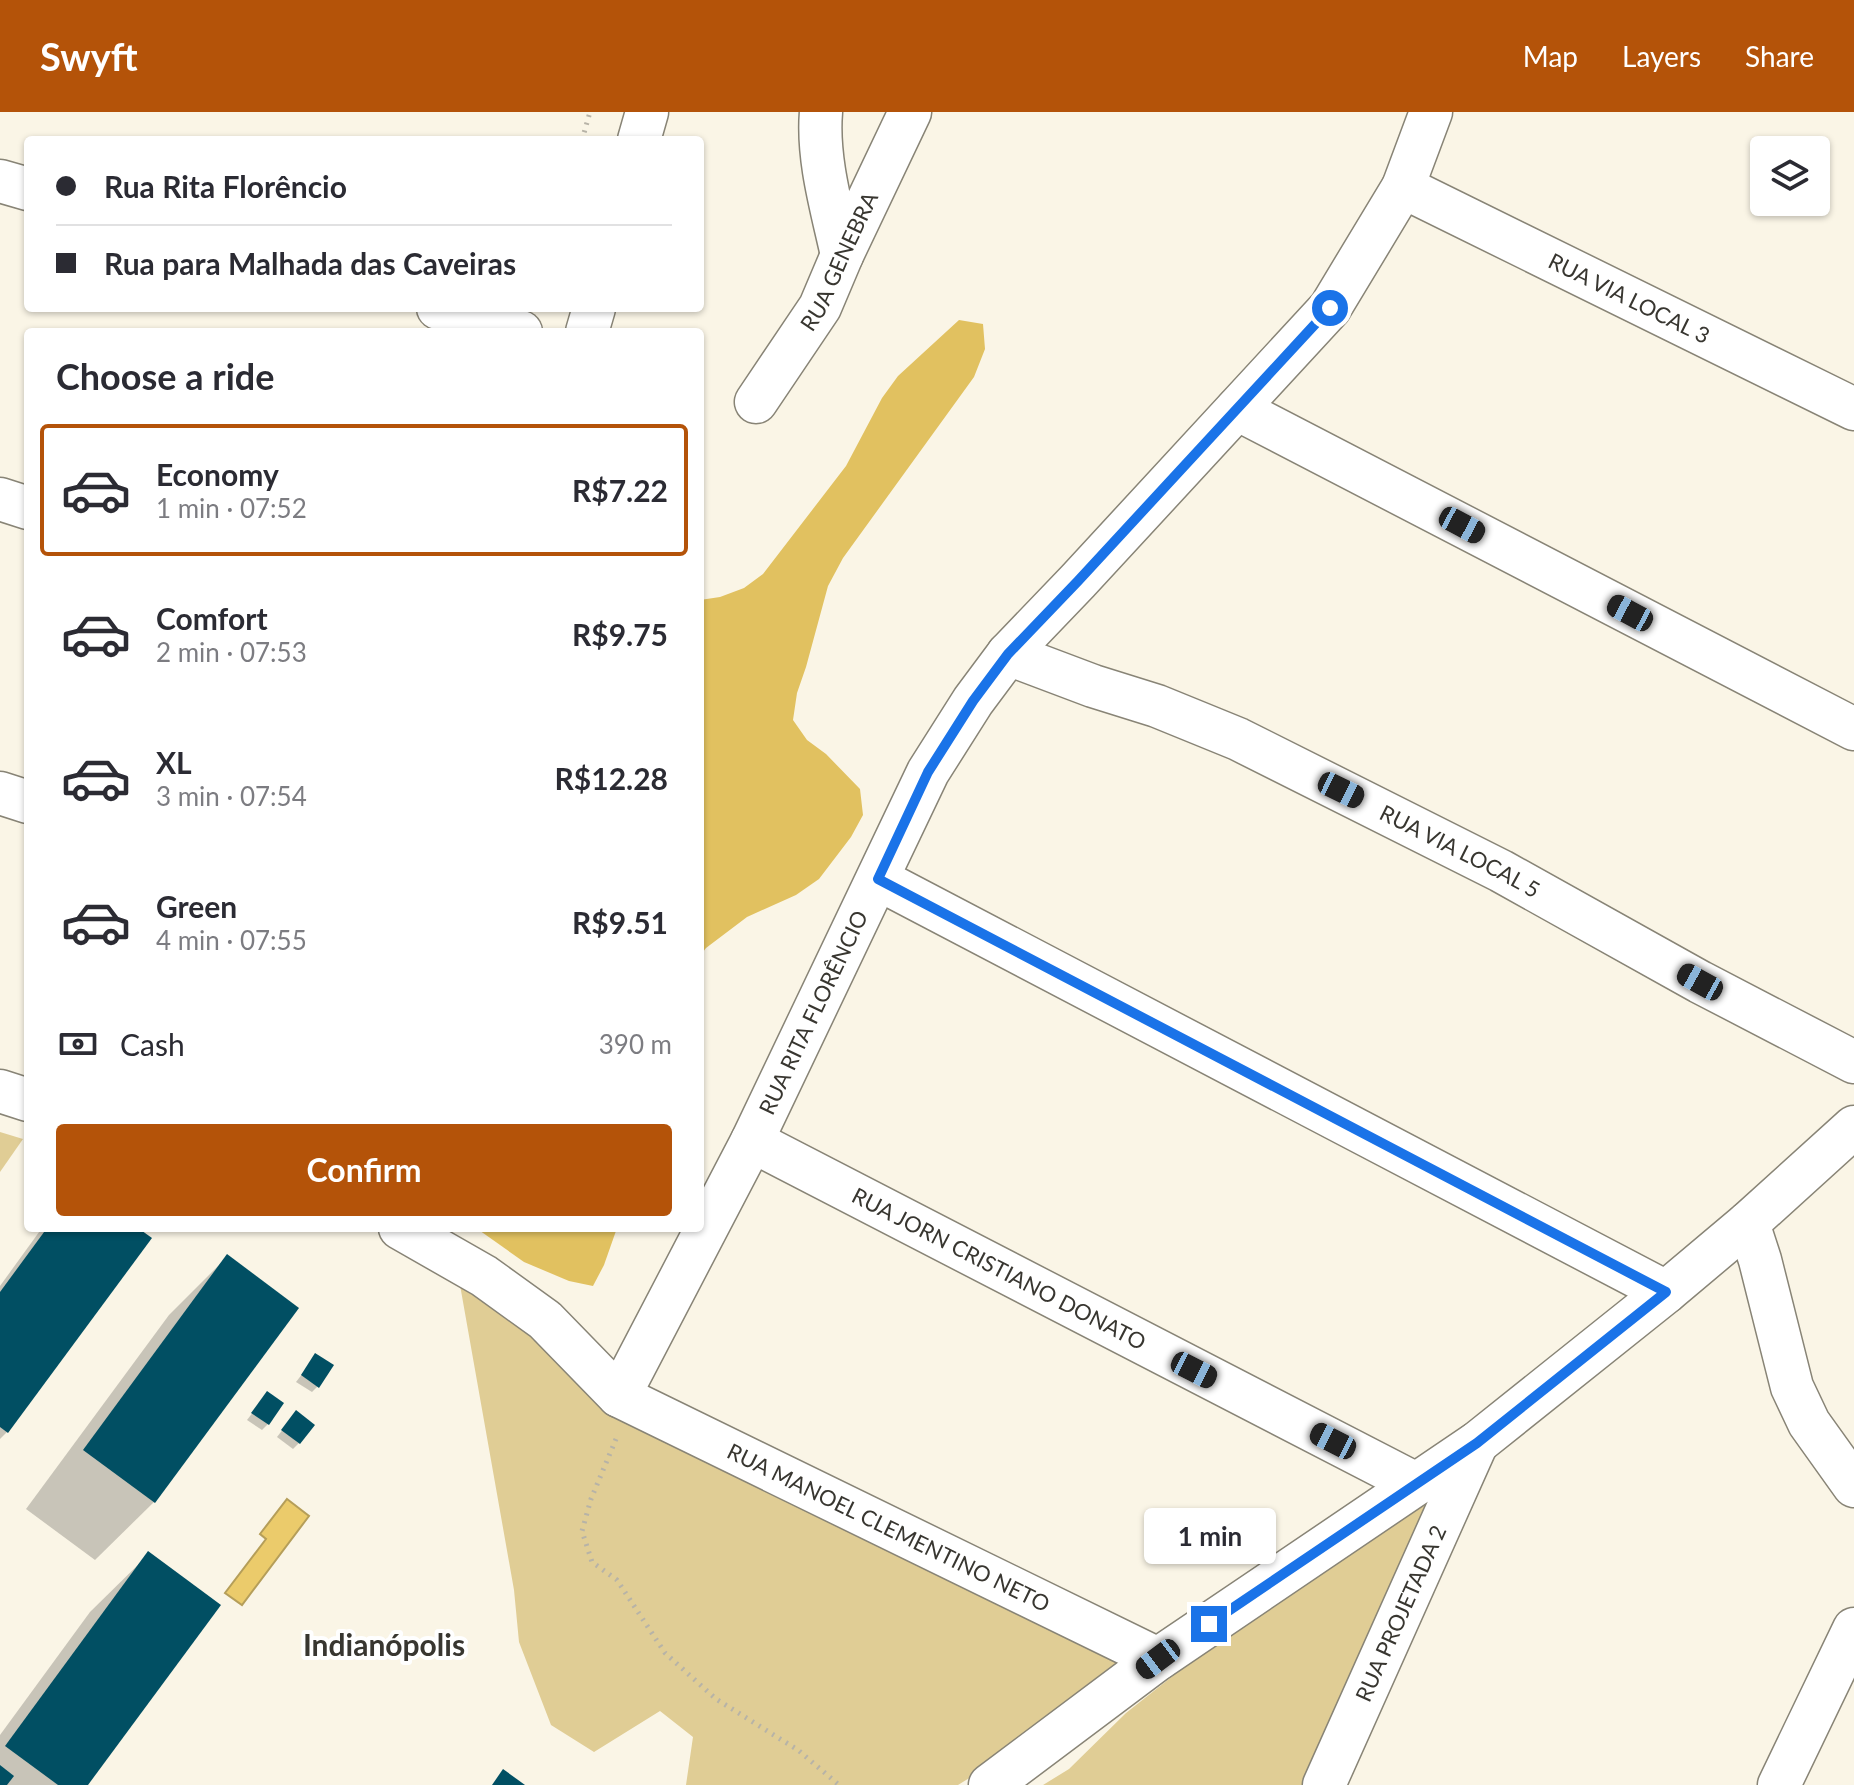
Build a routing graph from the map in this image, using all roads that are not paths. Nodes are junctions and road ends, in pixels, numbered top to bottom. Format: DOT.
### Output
graph roads {
  1 [pos="647,112"];
  2 [pos="821,112"];
  3 [pos="910,112"];
  4 [pos="1431,112"];
  5 [pos="640,136"];
  6 [pos="0,181"];
  7 [pos="1403,187"];
  8 [pos="24,188"];
  9 [pos="842,255"];
  10 [pos="452,312"];
  11 [pos="507,328"];
  12 [pos="756,402"];
  13 [pos="1237,409"];
  14 [pos="1854,409"];
  15 [pos="0,499"];
  16 [pos="24,507"];
  17 [pos="1008,654"];
  18 [pos="1854,729"];
  19 [pos="0,793"];
  20 [pos="24,801"];
  21 [pos="878,879"];
  22 [pos="1854,1062"];
  23 [pos="0,1091"];
  24 [pos="24,1099"];
  25 [pos="1854,1127"];
  26 [pos="752,1141"];
  27 [pos="1748,1223"];
  28 [pos="407,1232"];
  29 [pos="1666,1292"];
  30 [pos="626,1399"];
  31 [pos="1477,1443"];
  32 [pos="1416,1484"];
  33 [pos="1854,1486"];
  34 [pos="1854,1629"];
  35 [pos="1158,1659"];
  36 [pos="990,1785"];
  37 [pos="1324,1785"];
  38 [pos="1779,1785"];
  1 -- 5 [label="street"];
  2 -- 9 [label="street"];
  3 -- 9 [label="street, RUA GENEBRA"];
  4 -- 7 [label="street, RUA RITA FLORÊNCIO"];
  6 -- 8 [label="street"];
  7 -- 13 [label="street, RUA RITA FLORÊNCIO"];
  7 -- 14 [label="street, RUA VIA LOCAL 3"];
  9 -- 12 [label="street, RUA GENEBRA"];
  10 -- 11 [label="street"];
  13 -- 17 [label="street, RUA RITA FLORÊNCIO"];
  13 -- 18 [label="street"];
  15 -- 16 [label="street"];
  17 -- 21 [label="street, RUA RITA FLORÊNCIO"];
  17 -- 22 [label="street, RUA VIA LOCAL 5"];
  19 -- 20 [label="street"];
  21 -- 26 [label="street, RUA RITA FLORÊNCIO"];
  21 -- 29 [label="street"];
  23 -- 24 [label="street"];
  25 -- 27 [label="street"];
  26 -- 30 [label="street, RUA RITA FLORÊNCIO"];
  26 -- 32 [label="street, RUA JORN CRISTIANO DONATO"];
  27 -- 29 [label="street"];
  27 -- 33 [label="street"];
  28 -- 30 [label="street, RUA MANOEL CLEMENTINO NETO"];
  29 -- 31 [label="street"];
  30 -- 35 [label="street, RUA MANOEL CLEMENTINO NETO"];
  31 -- 32 [label="street"];
  31 -- 37 [label="street, RUA PROJETADA 2"];
  32 -- 35 [label="street"];
  34 -- 38 [label="street"];
  35 -- 36 [label="street"];
}
